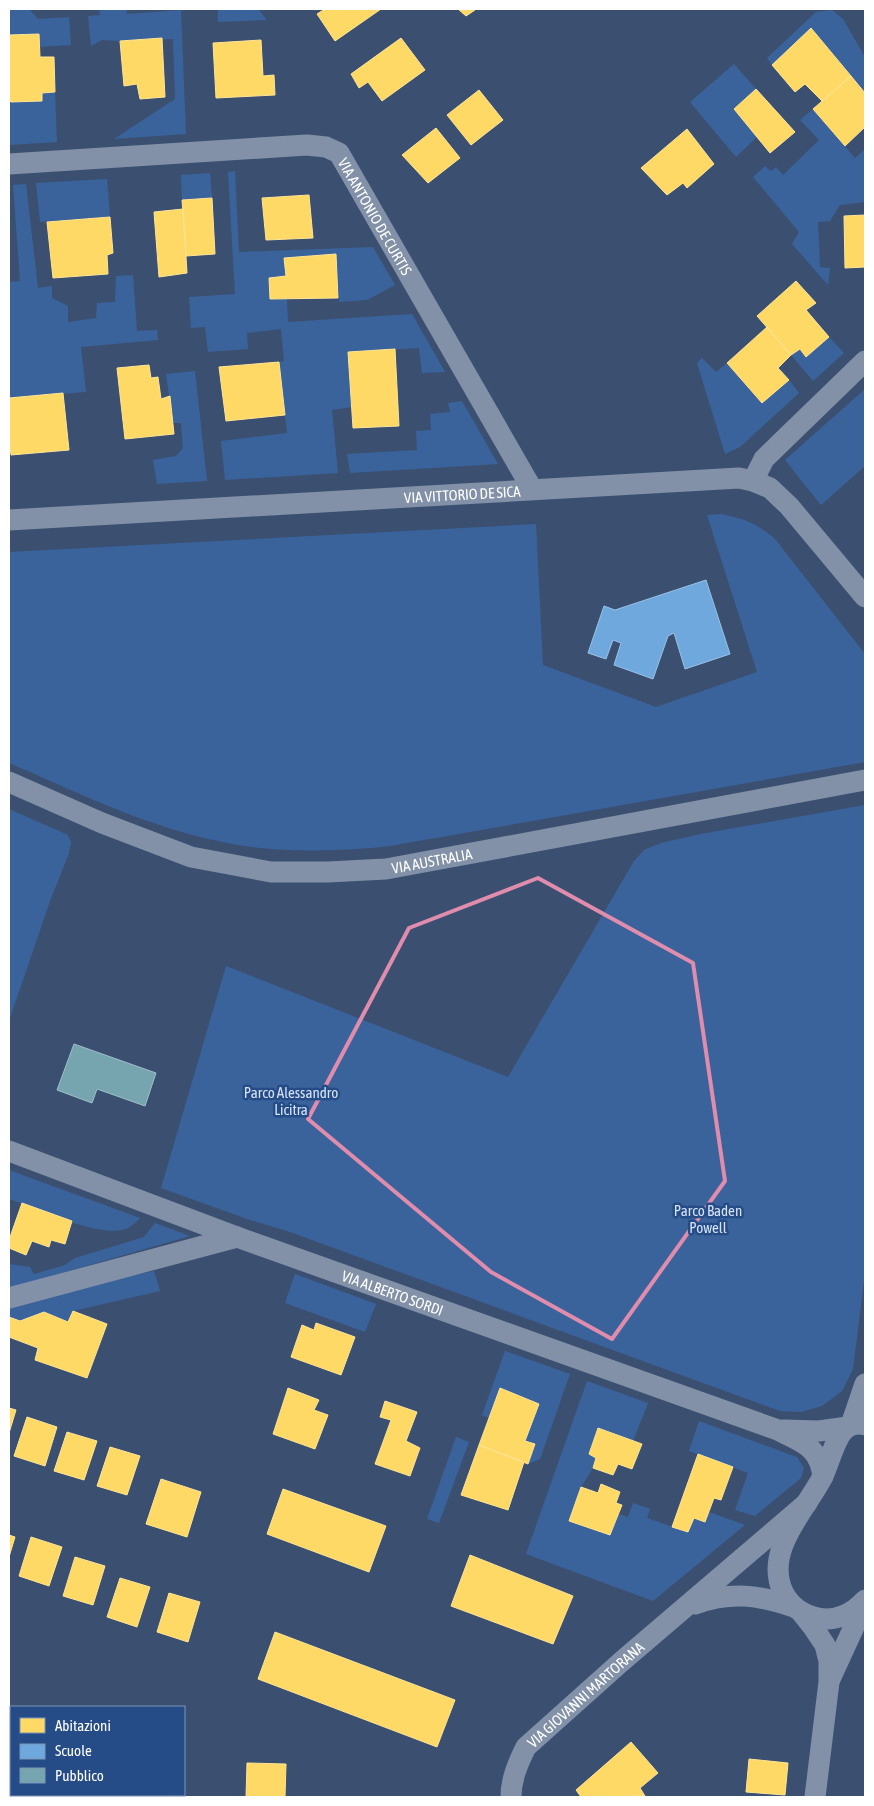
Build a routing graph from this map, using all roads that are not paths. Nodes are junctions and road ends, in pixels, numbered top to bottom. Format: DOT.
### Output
graph roads {
  1 [pos="9,164"];
  2 [pos="865,361"];
  3 [pos="753,481"];
  4 [pos="532,489"];
  5 [pos="9,520"];
  6 [pos="865,597"];
  7 [pos="865,780"];
  8 [pos="9,782"];
  9 [pos="9,1151"];
  10 [pos="237,1237"];
  11 [pos="9,1298"];
  12 [pos="865,1384"];
  13 [pos="855,1426"];
  14 [pos="778,1430"];
  15 [pos="823,1476"];
  16 [pos="807,1503"];
  17 [pos="865,1601"];
  18 [pos="685,1608"];
  19 [pos="797,1609"];
  20 [pos="829,1682"];
  21 [pos="511,1797"];
  22 [pos="815,1797"];
  1 -- 4 [label="street, VIA ANTONIO DE CURTIS"];
  2 -- 3 [label="street"];
  3 -- 4 [label="street, VIA VITTORIO DE SICA"];
  3 -- 6 [label="street, VIA VITTORIO DE SICA"];
  4 -- 5 [label="street, VIA VITTORIO DE SICA"];
  7 -- 8 [label="street, VIA AUSTRALIA"];
  9 -- 10 [label="street, VIA ALBERTO SORDI"];
  10 -- 11 [label="street"];
  10 -- 14 [label="street, VIA ALBERTO SORDI"];
  12 -- 13 [label="street"];
  13 -- 14 [label="street, VIA ALBERTO SORDI"];
  13 -- 15 [label="street"];
  14 -- 15 [label="street, VIA ALBERTO SORDI"];
  15 -- 16 [label="street"];
  16 -- 18 [label="street, VIA GIOVANNI MARTORANA"];
  16 -- 19 [label="street"];
  17 -- 19 [label="street"];
  17 -- 20 [label="street"];
  18 -- 19 [label="street"];
  18 -- 21 [label="street, VIA GIOVANNI MARTORANA"];
  19 -- 20 [label="street"];
  20 -- 22 [label="street"];
}
